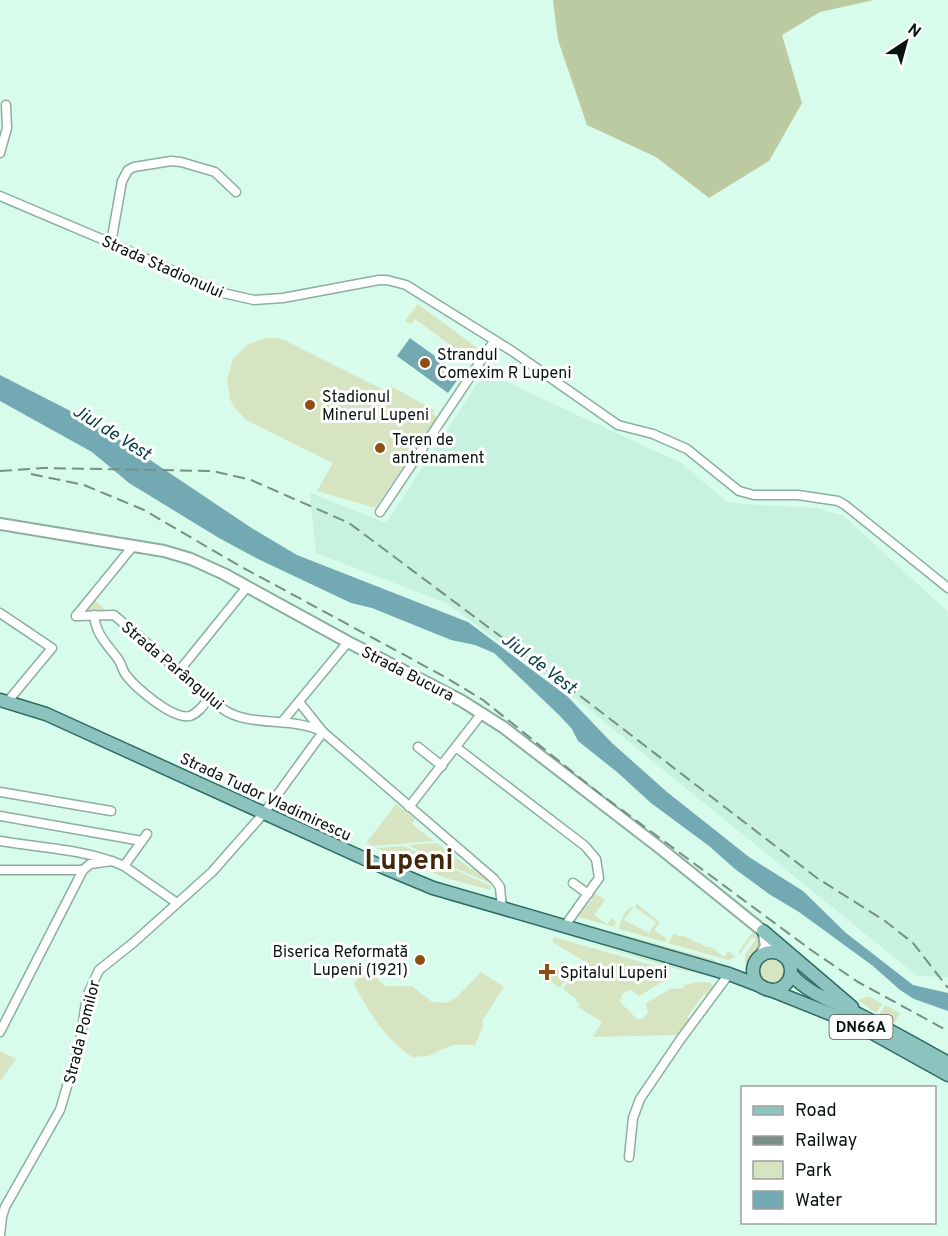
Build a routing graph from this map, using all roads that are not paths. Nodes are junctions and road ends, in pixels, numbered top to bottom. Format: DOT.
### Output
graph roads {
  1 [pos="6,105"];
  2 [pos="0,153"];
  3 [pos="236,192"];
  4 [pos="0,196"];
  5 [pos="111,243"];
  6 [pos="494,341"];
  7 [pos="380,512"];
  8 [pos="0,524"];
  9 [pos="133,546"];
  10 [pos="247,586"];
  11 [pos="948,588"];
  12 [pos="0,613"];
  13 [pos="94,615"];
  14 [pos="348,642"];
  15 [pos="179,671"];
  16 [pos="210,697"];
  17 [pos="4,700"];
  18 [pos="299,702"];
  19 [pos="482,714"];
  20 [pos="282,722"];
  21 [pos="322,732"];
  22 [pos="418,747"];
  23 [pos="457,748"];
  24 [pos="442,766"];
  25 [pos="0,792"];
  26 [pos="408,807"];
  27 [pos="111,811"];
  28 [pos="264,813"];
  29 [pos="0,816"];
  30 [pos="0,841"];
  31 [pos="112,861"];
  32 [pos="124,866"];
  33 [pos="0,870"];
  34 [pos="83,870"];
  35 [pos="573,883"];
  36 [pos="588,894"];
  37 [pos="177,903"];
  38 [pos="502,909"];
  39 [pos="564,927"];
  40 [pos="763,931"];
  41 [pos="780,954"];
  42 [pos="758,960"];
  43 [pos="729,974"];
  44 [pos="791,974"];
  45 [pos="765,988"];
  46 [pos="859,1014"];
  47 [pos="0,1032"];
  48 [pos="948,1063"];
  49 [pos="948,1075"];
  50 [pos="629,1157"];
  51 [pos="0,1235"];
  1 -- 2 [label="street"];
  3 -- 5 [label="street"];
  4 -- 5 [label="street, Strada Stadionului"];
  5 -- 6 [label="street, Strada Stadionului"];
  6 -- 7 [label="street"];
  6 -- 11 [label="street, Strada Stadionului"];
  8 -- 9 [label="main road, Strada Bucura"];
  9 -- 10 [label="main road, Strada Bucura"];
  9 -- 13 [label="street, Strada Parângului"];
  10 -- 14 [label="main road, Strada Bucura"];
  10 -- 15 [label="street"];
  12 -- 17 [label="street"];
  13 -- 15 [label="street, Strada Parângului"];
  13 -- 16 [label="street"];
  14 -- 18 [label="street"];
  14 -- 19 [label="main road, Strada Bucura"];
  15 -- 16 [label="street, Strada Parângului"];
  16 -- 20 [label="street, Strada Parângului"];
  17 -- 28 [label="main road, Strada Tudor Vladimirescu / DN66A"];
  18 -- 20 [label="street"];
  18 -- 21 [label="street, Strada Parângului"];
  19 -- 23 [label="street"];
  19 -- 40 [label="main road, Strada Bucura"];
  20 -- 21 [label="street, Strada Parângului"];
  21 -- 26 [label="street, Strada Parângului"];
  21 -- 28 [label="street"];
  22 -- 24 [label="street"];
  23 -- 24 [label="street"];
  23 -- 36 [label="street"];
  24 -- 26 [label="street"];
  25 -- 27 [label="street"];
  26 -- 38 [label="street, Strada Parângului"];
  28 -- 37 [label="street, Strada Pomilor"];
  28 -- 38 [label="main road, Strada Tudor Vladimirescu / DN66A"];
  29 -- 32 [label="street"];
  30 -- 31 [label="street"];
  31 -- 32 [label="street"];
  31 -- 34 [label="street"];
  32 -- 37 [label="street"];
  33 -- 34 [label="street"];
  34 -- 47 [label="street"];
  35 -- 36 [label="street"];
  36 -- 39 [label="street"];
  37 -- 51 [label="street, Strada Pomilor"];
  38 -- 39 [label="main road, Strada Tudor Vladimirescu / DN66A"];
  39 -- 43 [label="main road, Strada Tudor Vladimirescu / DN66A"];
  40 -- 41 [label="main road, Strada Bucura"];
  40 -- 42 [label="main road"];
  40 -- 46 [label="main road"];
  41 -- 42 [label="main road"];
  41 -- 44 [label="main road"];
  42 -- 43 [label="main road"];
  42 -- 45 [label="main road"];
  43 -- 45 [label="main road, Strada Tudor Vladimirescu / DN66A"];
  43 -- 50 [label="street"];
  44 -- 45 [label="main road"];
  44 -- 46 [label="main road, DN66A"];
  45 -- 49 [label="main road, DN66A"];
  46 -- 48 [label="main road, DN66A"];
}
